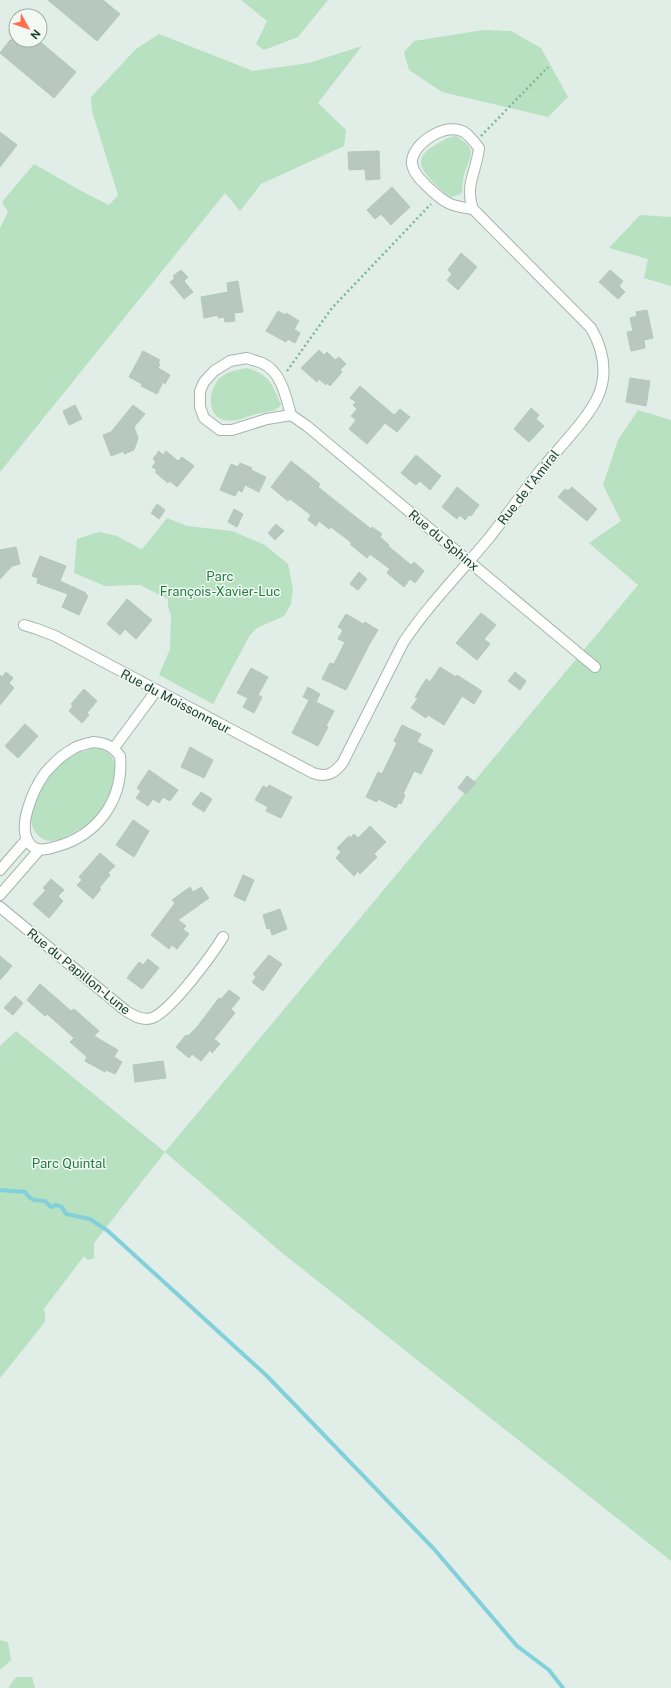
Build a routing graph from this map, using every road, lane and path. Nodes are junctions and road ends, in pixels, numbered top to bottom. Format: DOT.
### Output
graph roads {
  1 [pos="548,67"];
  2 [pos="475,143"];
  3 [pos="438,197"];
  4 [pos="473,209"];
  5 [pos="279,381"];
  6 [pos="290,415"];
  7 [pos="468,561"];
  8 [pos="24,625"];
  9 [pos="595,667"];
  10 [pos="156,691"];
  11 [pos="114,748"];
  12 [pos="329,775"];
  13 [pos="27,839"];
  14 [pos="39,850"];
  15 [pos="0,870"];
  16 [pos="0,895"];
  17 [pos="0,907"];
  18 [pos="223,937"];
  1 -- 2 [label="path"];
  2 -- 3 [label="street"];
  2 -- 4 [label="street"];
  3 -- 4 [label="street"];
  3 -- 5 [label="path"];
  4 -- 7 [label="street, Rue de l'Amiral"];
  5 -- 6 [label="street"];
  5 -- 6 [label="street"];
  6 -- 7 [label="street, Rue du Sphinx"];
  7 -- 9 [label="street, Rue du Sphinx"];
  7 -- 12 [label="street, Rue de l'Amiral"];
  8 -- 10 [label="street, Rue du Moissonneur"];
  10 -- 11 [label="street"];
  10 -- 12 [label="street, Rue du Moissonneur"];
  11 -- 13 [label="street"];
  11 -- 14 [label="street"];
  13 -- 14 [label="street"];
  13 -- 15 [label="street"];
  14 -- 16 [label="street"];
  17 -- 18 [label="street, Rue du Papillon-Lune"];
}
